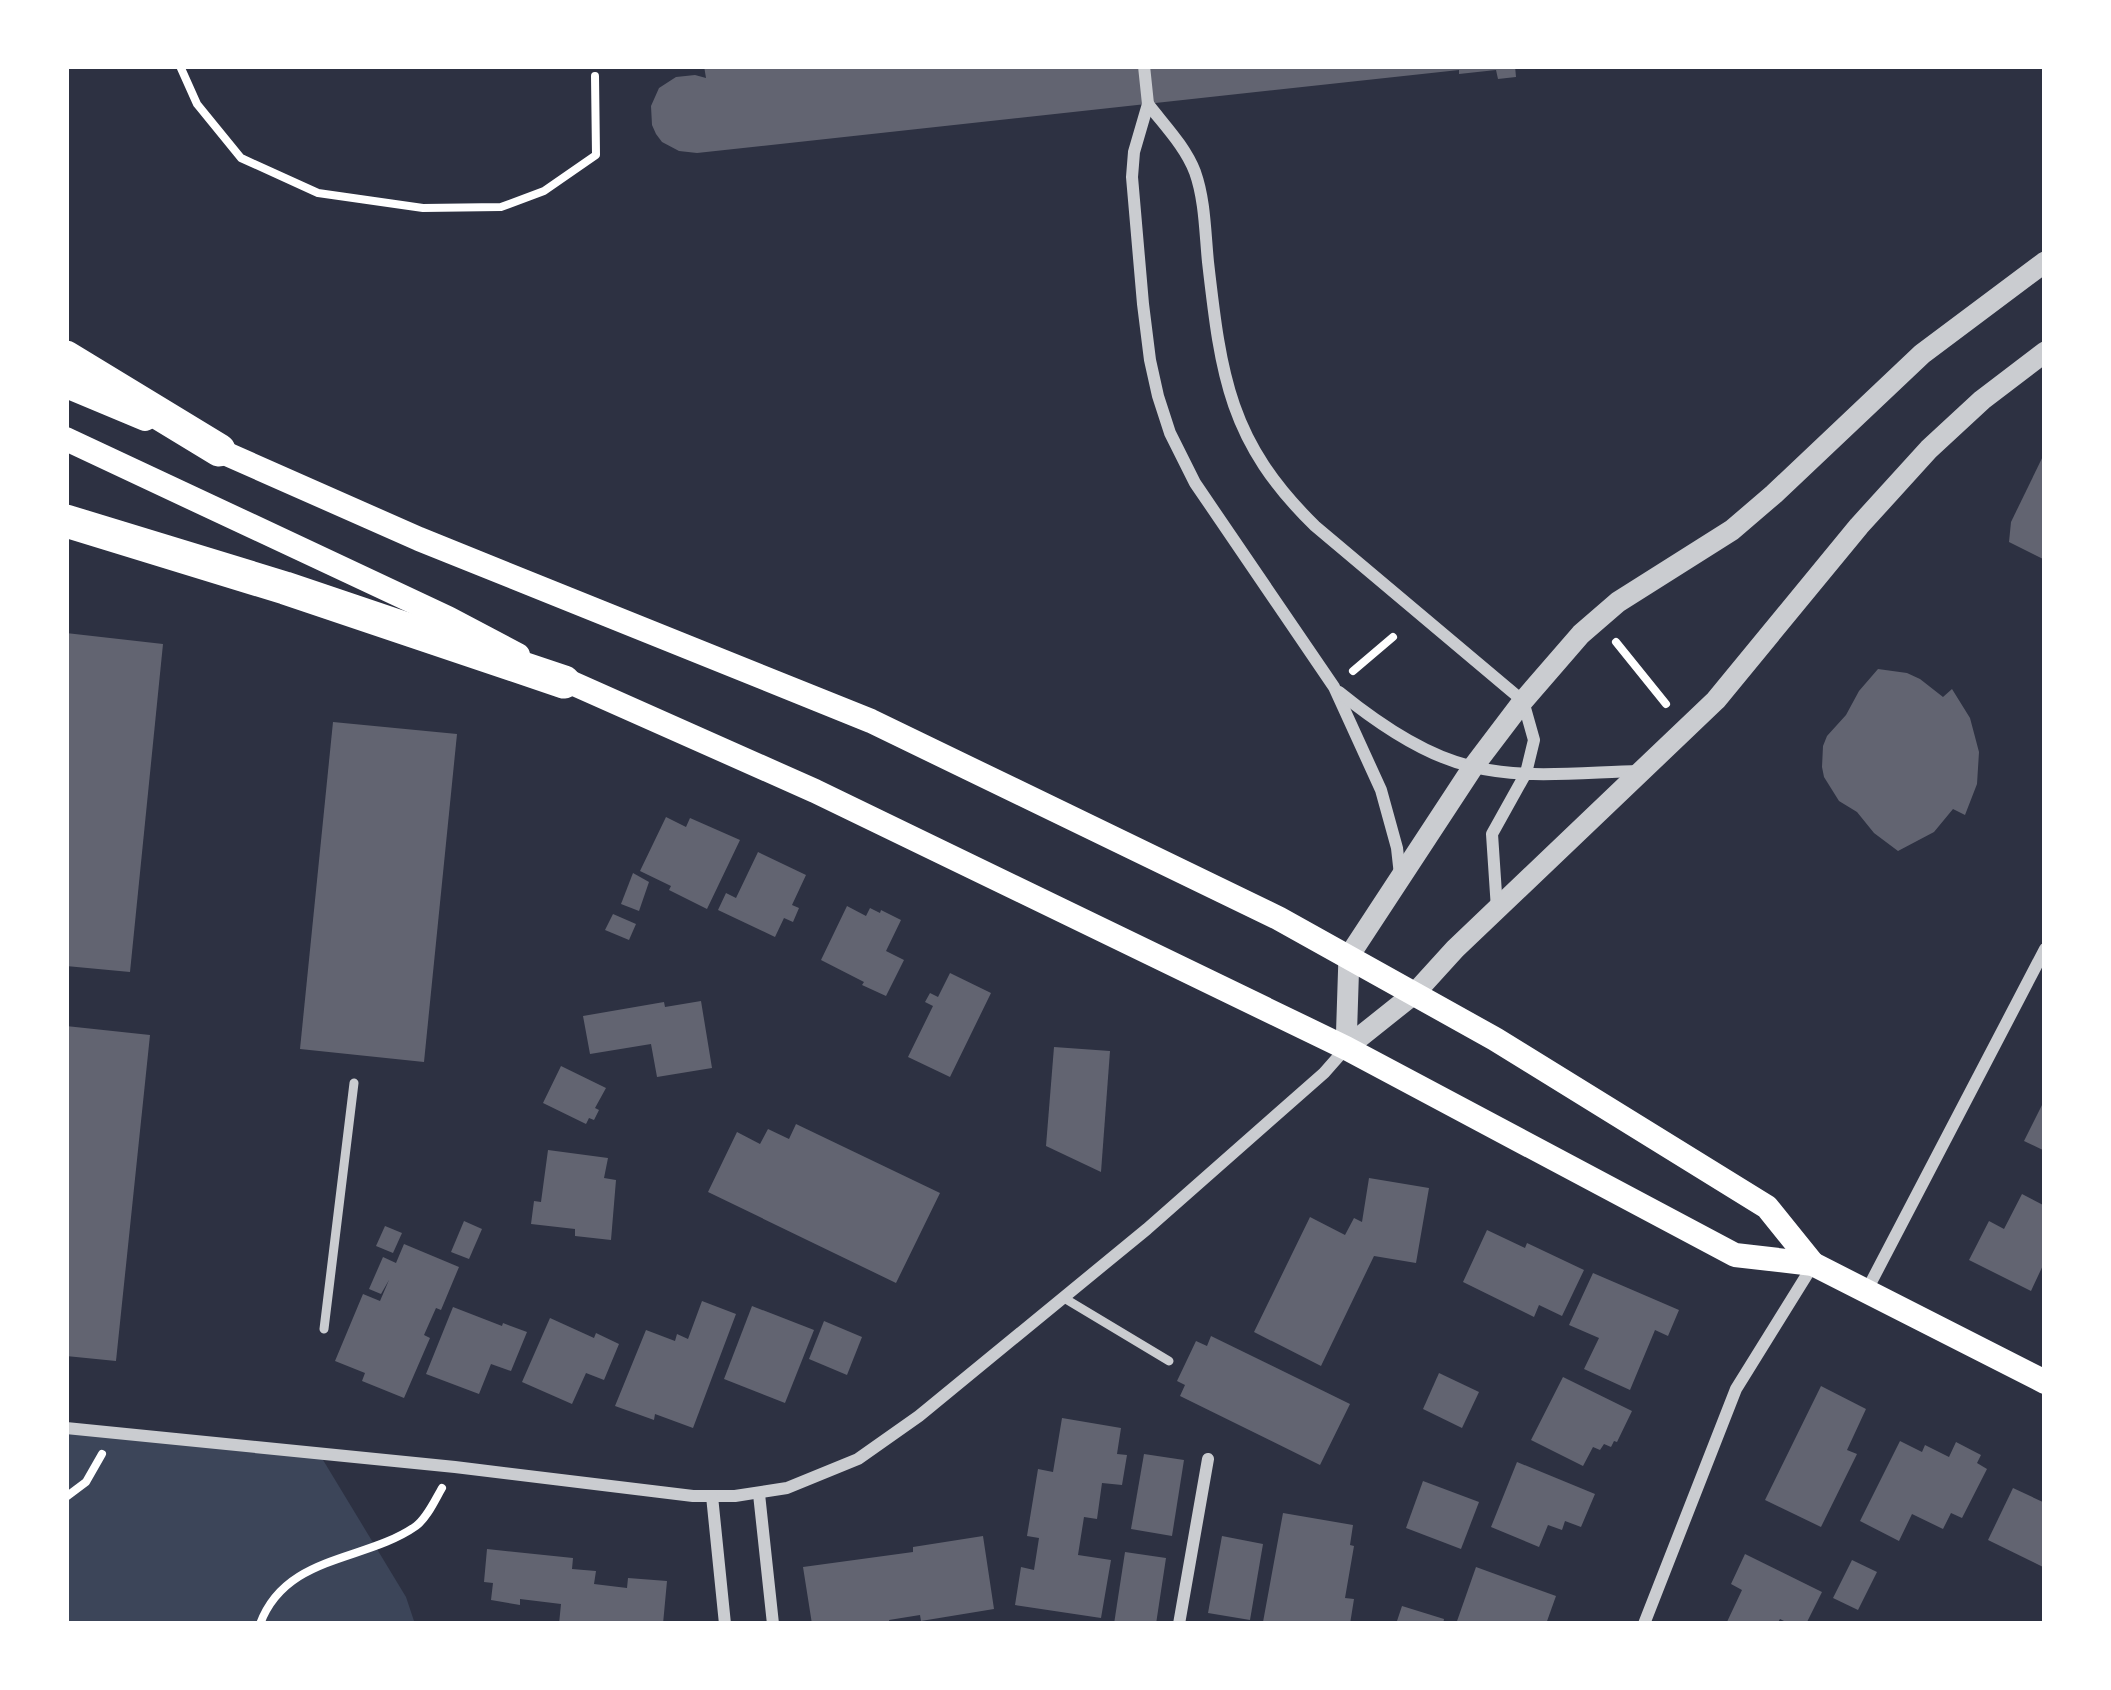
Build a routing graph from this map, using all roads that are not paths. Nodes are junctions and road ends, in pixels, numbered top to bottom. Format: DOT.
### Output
graph roads {
  1 [pos="1144,66"];
  2 [pos="1148,104"];
  3 [pos="2045,262"];
  4 [pos="2045,352"];
  5 [pos="66,358"];
  6 [pos="66,386"];
  7 [pos="66,439"];
  8 [pos="219,450"];
  9 [pos="66,521"];
  10 [pos="564,682"];
  11 [pos="1334,687"];
  12 [pos="1523,701"];
  13 [pos="1473,767"];
  14 [pos="1643,771"];
  15 [pos="1526,772"];
  16 [pos="1400,877"];
  17 [pos="1497,910"];
  18 [pos="2045,949"];
  19 [pos="1349,956"];
  20 [pos="1415,993"];
  21 [pos="1346,1048"];
  22 [pos="354,1083"];
  23 [pos="1813,1264"];
  24 [pos="1867,1290"];
  25 [pos="1064,1298"];
  26 [pos="324,1329"];
  27 [pos="1169,1361"];
  28 [pos="2045,1382"];
  29 [pos="66,1427"];
  30 [pos="1208,1459"];
  31 [pos="760,1494"];
  32 [pos="712,1496"];
  33 [pos="725,1624"];
  34 [pos="773,1624"];
  35 [pos="1179,1624"];
  36 [pos="1644,1624"];
  1 -- 2 [label="street"];
  2 -- 11 [label="street"];
  2 -- 12 [label="street"];
  3 -- 12 [label="street"];
  4 -- 14 [label="street"];
  5 -- 8 [label="highway"];
  6 -- 8 [label="main road"];
  7 -- 10 [label="main road"];
  8 -- 19 [label="main road"];
  9 -- 10 [label="highway"];
  10 -- 21 [label="main road"];
  11 -- 13 [label="street"];
  11 -- 16 [label="street"];
  12 -- 13 [label="street"];
  12 -- 15 [label="street"];
  13 -- 15 [label="street"];
  13 -- 16 [label="street"];
  14 -- 15 [label="street"];
  14 -- 17 [label="street"];
  15 -- 17 [label="street"];
  16 -- 19 [label="street"];
  17 -- 20 [label="street"];
  18 -- 24 [label="street"];
  19 -- 20 [label="main road"];
  19 -- 21 [label="street"];
  20 -- 21 [label="street"];
  20 -- 23 [label="main road"];
  21 -- 23 [label="main road"];
  21 -- 25 [label="street"];
  22 -- 26 [label="lane"];
  23 -- 24 [label="main road"];
  23 -- 36 [label="street"];
  24 -- 28 [label="main road"];
  25 -- 27 [label="lane"];
  25 -- 31 [label="street"];
  29 -- 32 [label="street"];
  30 -- 35 [label="street"];
  31 -- 32 [label="street"];
  31 -- 34 [label="street"];
  32 -- 33 [label="street"];
}
